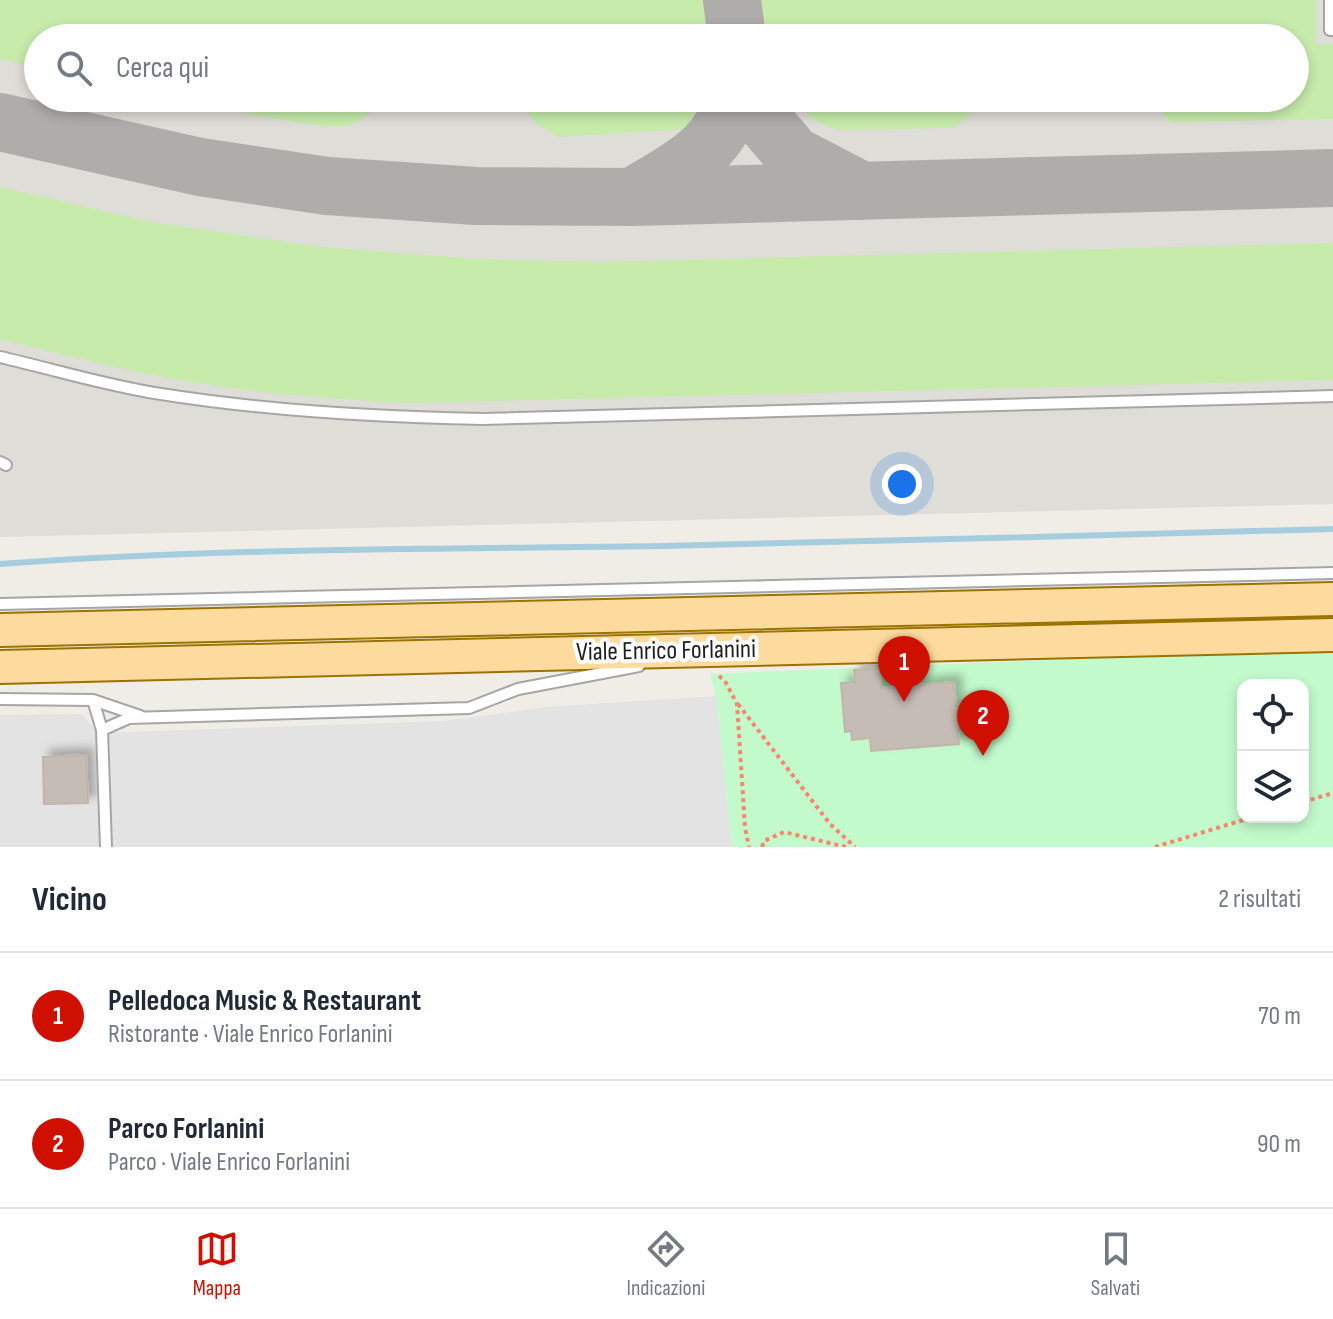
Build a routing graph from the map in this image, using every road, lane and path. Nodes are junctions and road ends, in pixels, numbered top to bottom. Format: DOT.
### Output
graph roads {
  1 [pos="1330,0"];
  2 [pos="1333,30"];
  3 [pos="0,357"];
  4 [pos="1333,396"];
  5 [pos="1333,573"];
  6 [pos="1333,599"];
  7 [pos="0,604"];
  8 [pos="0,630"];
  9 [pos="1333,635"];
  10 [pos="708,660"];
  11 [pos="0,667"];
  12 [pos="0,699"];
  13 [pos="93,700"];
  14 [pos="737,704"];
  15 [pos="146,718"];
  16 [pos="102,730"];
  17 [pos="1333,793"];
  18 [pos="1309,800"];
  19 [pos="1237,822"];
  20 [pos="106,847"];
  21 [pos="749,847"];
  22 [pos="762,847"];
  23 [pos="846,847"];
  24 [pos="855,847"];
  25 [pos="1155,847"];
  1 -- 2 [label="lane"];
  3 -- 4 [label="lane"];
  5 -- 7 [label="lane"];
  6 -- 8 [label="main road, Viale Enrico Forlanini"];
  9 -- 10 [label="main road, Viale Enrico Forlanini"];
  10 -- 11 [label="main road, Viale Enrico Forlanini"];
  10 -- 14 [label="path"];
  10 -- 15 [label="lane"];
  12 -- 13 [label="lane"];
  13 -- 15 [label="lane"];
  13 -- 16 [label="lane"];
  14 -- 21 [label="path"];
  14 -- 24 [label="path"];
  15 -- 16 [label="lane"];
  16 -- 20 [label="lane"];
  17 -- 18 [label="path"];
  19 -- 25 [label="path"];
  22 -- 23 [label="path"];
}
